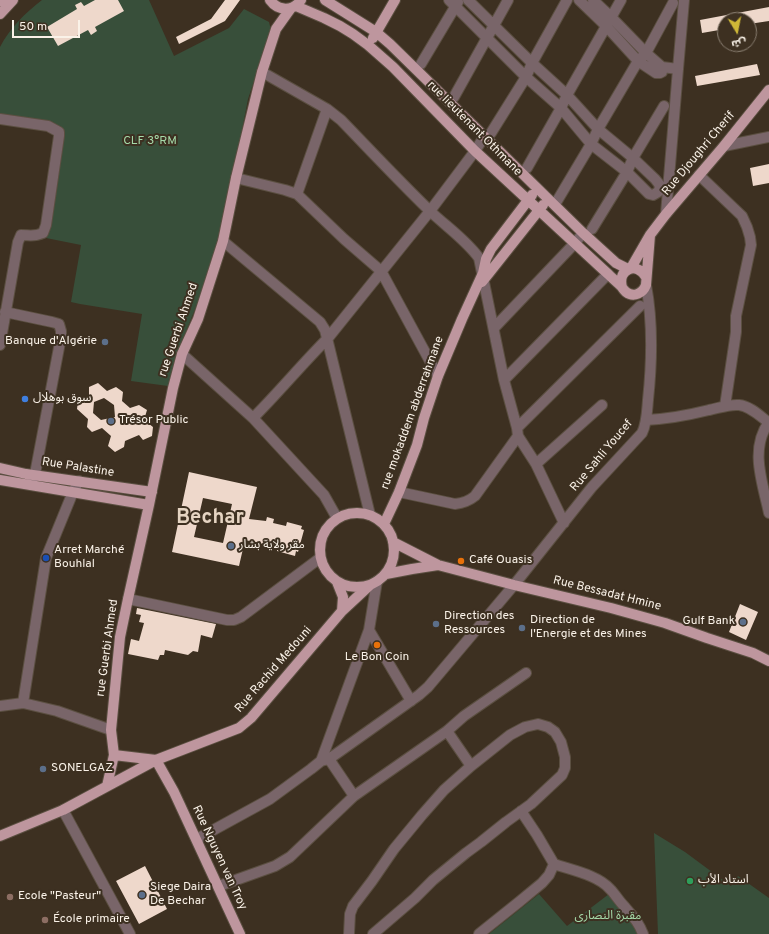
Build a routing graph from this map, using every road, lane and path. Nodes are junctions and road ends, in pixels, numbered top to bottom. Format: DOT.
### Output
graph roads {
  1 [pos="4,0"];
  2 [pos="13,0"];
  3 [pos="324,0"];
  4 [pos="395,0"];
  5 [pos="468,0"];
  6 [pos="508,0"];
  7 [pos="567,0"];
  8 [pos="579,0"];
  9 [pos="593,0"];
  10 [pos="621,0"];
  11 [pos="684,0"];
  12 [pos="0,1"];
  13 [pos="272,2"];
  14 [pos="454,2"];
  15 [pos="673,3"];
  16 [pos="296,5"];
  17 [pos="0,14"];
  18 [pos="609,22"];
  19 [pos="494,25"];
  20 [pos="276,29"];
  21 [pos="376,32"];
  22 [pos="487,38"];
  23 [pos="368,45"];
  24 [pos="646,53"];
  25 [pos="638,61"];
  26 [pos="532,63"];
  27 [pos="421,64"];
  28 [pos="662,67"];
  29 [pos="678,69"];
  30 [pos="262,72"];
  31 [pos="526,77"];
  32 [pos="769,90"];
  33 [pos="567,95"];
  34 [pos="454,97"];
  35 [pos="664,106"];
  36 [pos="561,108"];
  37 [pos="328,109"];
  38 [pos="0,119"];
  39 [pos="598,129"];
  40 [pos="488,135"];
  41 [pos="769,137"];
  42 [pos="591,144"];
  43 [pos="724,146"];
  44 [pos="475,151"];
  45 [pos="633,158"];
  46 [pos="527,168"];
  47 [pos="627,172"];
  48 [pos="699,175"];
  49 [pos="236,178"];
  50 [pos="537,189"];
  51 [pos="297,194"];
  52 [pos="528,200"];
  53 [pos="553,200"];
  54 [pos="539,210"];
  55 [pos="430,211"];
  56 [pos="666,214"];
  57 [pos="588,231"];
  58 [pos="650,235"];
  59 [pos="222,241"];
  60 [pos="574,243"];
  61 [pos="630,269"];
  62 [pos="381,271"];
  63 [pos="608,274"];
  64 [pos="483,277"];
  65 [pos="646,281"];
  66 [pos="622,287"];
  67 [pos="636,294"];
  68 [pos="640,306"];
  69 [pos="5,312"];
  70 [pos="651,323"];
  71 [pos="494,328"];
  72 [pos="328,338"];
  73 [pos="0,345"];
  74 [pos="182,354"];
  75 [pos="438,376"];
  76 [pos="504,380"];
  77 [pos="602,406"];
  78 [pos="725,406"];
  79 [pos="253,418"];
  80 [pos="646,420"];
  81 [pos="768,422"];
  82 [pos="518,432"];
  83 [pos="536,464"];
  84 [pos="0,468"];
  85 [pos="35,474"];
  86 [pos="0,480"];
  87 [pos="79,481"];
  88 [pos="30,485"];
  89 [pos="73,492"];
  90 [pos="152,492"];
  91 [pos="399,492"];
  92 [pos="149,505"];
  93 [pos="769,513"];
  94 [pos="370,515"];
  95 [pos="337,518"];
  96 [pos="564,523"];
  97 [pos="384,524"];
  98 [pos="393,542"];
  99 [pos="320,558"];
  100 [pos="438,565"];
  101 [pos="386,574"];
  102 [pos="337,582"];
  103 [pos="373,583"];
  104 [pos="514,585"];
  105 [pos="128,599"];
  106 [pos="342,611"];
  107 [pos="369,630"];
  108 [pos="768,658"];
  109 [pos="526,673"];
  110 [pos="411,701"];
  111 [pos="23,703"];
  112 [pos="0,706"];
  113 [pos="111,730"];
  114 [pos="448,731"];
  115 [pos="114,755"];
  116 [pos="156,760"];
  117 [pos="325,760"];
  118 [pos="471,766"];
  119 [pos="107,786"];
  120 [pos="354,796"];
  121 [pos="63,810"];
  122 [pos="521,811"];
  123 [pos="0,836"];
  124 [pos="197,839"];
  125 [pos="554,864"];
  126 [pos="218,886"];
  127 [pos="130,934"];
  128 [pos="240,934"];
  129 [pos="349,934"];
  130 [pos="373,934"];
  131 [pos="479,934"];
  132 [pos="643,934"];
  1 -- 12 [label="main road"];
  2 -- 17 [label="main road"];
  3 -- 21 [label="main road, rue lieutenant Othmane"];
  4 -- 21 [label="main road"];
  5 -- 19 [label="street"];
  6 -- 19 [label="street"];
  7 -- 26 [label="street"];
  8 -- 18 [label="street"];
  9 -- 18 [label="street"];
  10 -- 18 [label="street"];
  11 -- 29 [label="street"];
  13 -- 16 [label="main road, rue lieutenant Othmane"];
  13 -- 20 [label="main road"];
  14 -- 22 [label="street"];
  14 -- 27 [label="street"];
  15 -- 24 [label="street"];
  16 -- 20 [label="main road"];
  16 -- 23 [label="main road, rue lieutenant Othmane"];
  18 -- 24 [label="street"];
  18 -- 25 [label="street"];
  18 -- 33 [label="street"];
  19 -- 22 [label="street"];
  19 -- 26 [label="street"];
  20 -- 30 [label="main road, rue Guerbi Ahmed"];
  21 -- 23 [label="main road"];
  21 -- 40 [label="main road, rue lieutenant Othmane"];
  22 -- 31 [label="street"];
  22 -- 34 [label="street"];
  23 -- 44 [label="main road, rue lieutenant Othmane"];
  24 -- 25 [label="street"];
  24 -- 28 [label="street"];
  25 -- 28 [label="street"];
  25 -- 39 [label="street"];
  26 -- 31 [label="street"];
  26 -- 33 [label="street"];
  28 -- 29 [label="street"];
  29 -- 56 [label="street"];
  30 -- 37 [label="street"];
  30 -- 49 [label="main road, rue Guerbi Ahmed"];
  31 -- 36 [label="street"];
  31 -- 40 [label="street"];
  32 -- 43 [label="main road, Rue Djoughri Cherif"];
  33 -- 36 [label="street"];
  33 -- 39 [label="street"];
  35 -- 45 [label="street"];
  36 -- 42 [label="street"];
  36 -- 46 [label="street"];
  37 -- 51 [label="street"];
  37 -- 55 [label="street"];
  38 -- 69 [label="street"];
  39 -- 42 [label="street"];
  39 -- 45 [label="street"];
  40 -- 44 [label="street"];
  40 -- 50 [label="main road, rue lieutenant Othmane"];
  41 -- 43 [label="street"];
  42 -- 47 [label="street"];
  42 -- 53 [label="street"];
  43 -- 48 [label="main road, Rue Djoughri Cherif"];
  44 -- 52 [label="main road, rue lieutenant Othmane"];
  44 -- 55 [label="street"];
  45 -- 47 [label="street"];
  45 -- 47 [label="street"];
  47 -- 57 [label="street"];
  48 -- 56 [label="main road, Rue Djoughri Cherif"];
  48 -- 78 [label="street"];
  49 -- 51 [label="street"];
  49 -- 59 [label="main road, rue Guerbi Ahmed"];
  50 -- 52 [label="main road"];
  50 -- 53 [label="main road, rue lieutenant Othmane"];
  51 -- 62 [label="street"];
  52 -- 54 [label="main road, rue lieutenant Othmane"];
  52 -- 64 [label="main road"];
  53 -- 54 [label="main road, rue mokaddem abderrahmane"];
  53 -- 57 [label="main road, rue lieutenant Othmane"];
  54 -- 60 [label="main road, rue lieutenant Othmane"];
  54 -- 64 [label="main road, rue mokaddem abderrahmane"];
  55 -- 62 [label="street"];
  55 -- 64 [label="street"];
  56 -- 58 [label="main road, Rue Djoughri Cherif"];
  57 -- 60 [label="street"];
  57 -- 61 [label="main road, rue lieutenant Othmane"];
  58 -- 61 [label="main road, Rue Djoughri Cherif"];
  58 -- 65 [label="main road"];
  59 -- 72 [label="street"];
  59 -- 74 [label="main road, rue Guerbi Ahmed"];
  60 -- 63 [label="main road, rue lieutenant Othmane"];
  60 -- 71 [label="street"];
  61 -- 65 [label="main road"];
  61 -- 66 [label="main road"];
  62 -- 72 [label="street"];
  62 -- 75 [label="street"];
  63 -- 66 [label="main road, rue lieutenant Othmane"];
  63 -- 76 [label="street"];
  64 -- 71 [label="street"];
  64 -- 75 [label="main road, rue mokaddem abderrahmane"];
  65 -- 67 [label="main road"];
  65 -- 70 [label="street, Rue Sahli Youcef"];
  66 -- 67 [label="main road"];
  67 -- 68 [label="street"];
  68 -- 70 [label="street"];
  68 -- 82 [label="street"];
  69 -- 73 [label="street"];
  69 -- 85 [label="street"];
  70 -- 80 [label="street, Rue Sahli Youcef"];
  71 -- 76 [label="street"];
  72 -- 79 [label="street"];
  72 -- 94 [label="street"];
  74 -- 79 [label="street"];
  74 -- 90 [label="main road, rue Guerbi Ahmed"];
  75 -- 91 [label="main road, rue mokaddem abderrahmane"];
  76 -- 82 [label="street"];
  77 -- 83 [label="street"];
  78 -- 80 [label="street"];
  78 -- 81 [label="street"];
  79 -- 95 [label="street"];
  80 -- 96 [label="street, Rue Sahli Youcef"];
  81 -- 93 [label="street"];
  82 -- 83 [label="street"];
  82 -- 91 [label="street"];
  83 -- 96 [label="street"];
  84 -- 85 [label="main road, Rue Palastine"];
  85 -- 87 [label="main road, Rue Palastine"];
  85 -- 88 [label="street"];
  86 -- 88 [label="main road, Rue Palastine"];
  87 -- 89 [label="street"];
  87 -- 90 [label="main road, Rue Palastine"];
  88 -- 89 [label="main road, Rue Palastine"];
  89 -- 92 [label="main road, Rue Palastine"];
  89 -- 111 [label="street"];
  90 -- 92 [label="main road, rue Guerbi Ahmed"];
  91 -- 97 [label="main road, rue mokaddem abderrahmane"];
  92 -- 105 [label="main road, rue Guerbi Ahmed"];
  94 -- 95 [label="main road"];
  94 -- 97 [label="main road"];
  95 -- 99 [label="main road"];
  96 -- 104 [label="street, Rue Sahli Youcef"];
  97 -- 98 [label="main road"];
  98 -- 100 [label="main road, Rue Bessadat Hmine"];
  98 -- 101 [label="main road"];
  99 -- 102 [label="main road"];
  99 -- 105 [label="street"];
  100 -- 101 [label="main road, Rue Bessadat Hmine"];
  100 -- 104 [label="main road, Rue Bessadat Hmine"];
  101 -- 103 [label="main road"];
  102 -- 103 [label="main road"];
  102 -- 106 [label="main road"];
  103 -- 106 [label="main road, Rue Rachid Medouni"];
  103 -- 107 [label="street"];
  104 -- 108 [label="main road, Rue Bessadat Hmine"];
  104 -- 110 [label="street, Rue Sahli Youcef"];
  105 -- 113 [label="main road, rue Guerbi Ahmed"];
  106 -- 116 [label="main road, Rue Rachid Medouni"];
  107 -- 110 [label="street"];
  107 -- 117 [label="street"];
  109 -- 114 [label="street"];
  110 -- 117 [label="street, Rue Sahli Youcef"];
  111 -- 112 [label="street"];
  111 -- 113 [label="street"];
  113 -- 115 [label="main road, rue Guerbi Ahmed"];
  114 -- 118 [label="street"];
  114 -- 120 [label="street"];
  115 -- 116 [label="main road"];
  115 -- 119 [label="main road, rue Guerbi Ahmed"];
  116 -- 119 [label="main road, Rue Rachid Medouni"];
  116 -- 124 [label="main road, Rue Nguyen van Troy"];
  117 -- 120 [label="street"];
  117 -- 124 [label="street, Rue Sahli Youcef"];
  118 -- 122 [label="street"];
  118 -- 129 [label="street"];
  119 -- 121 [label="main road, Rue Rachid Medouni"];
  120 -- 126 [label="street"];
  121 -- 123 [label="main road"];
  121 -- 127 [label="street"];
  122 -- 125 [label="street"];
  122 -- 130 [label="street"];
  124 -- 126 [label="main road, Rue Nguyen van Troy"];
  125 -- 131 [label="street"];
  125 -- 132 [label="street"];
  126 -- 128 [label="main road, Rue Nguyen van Troy"];
}
